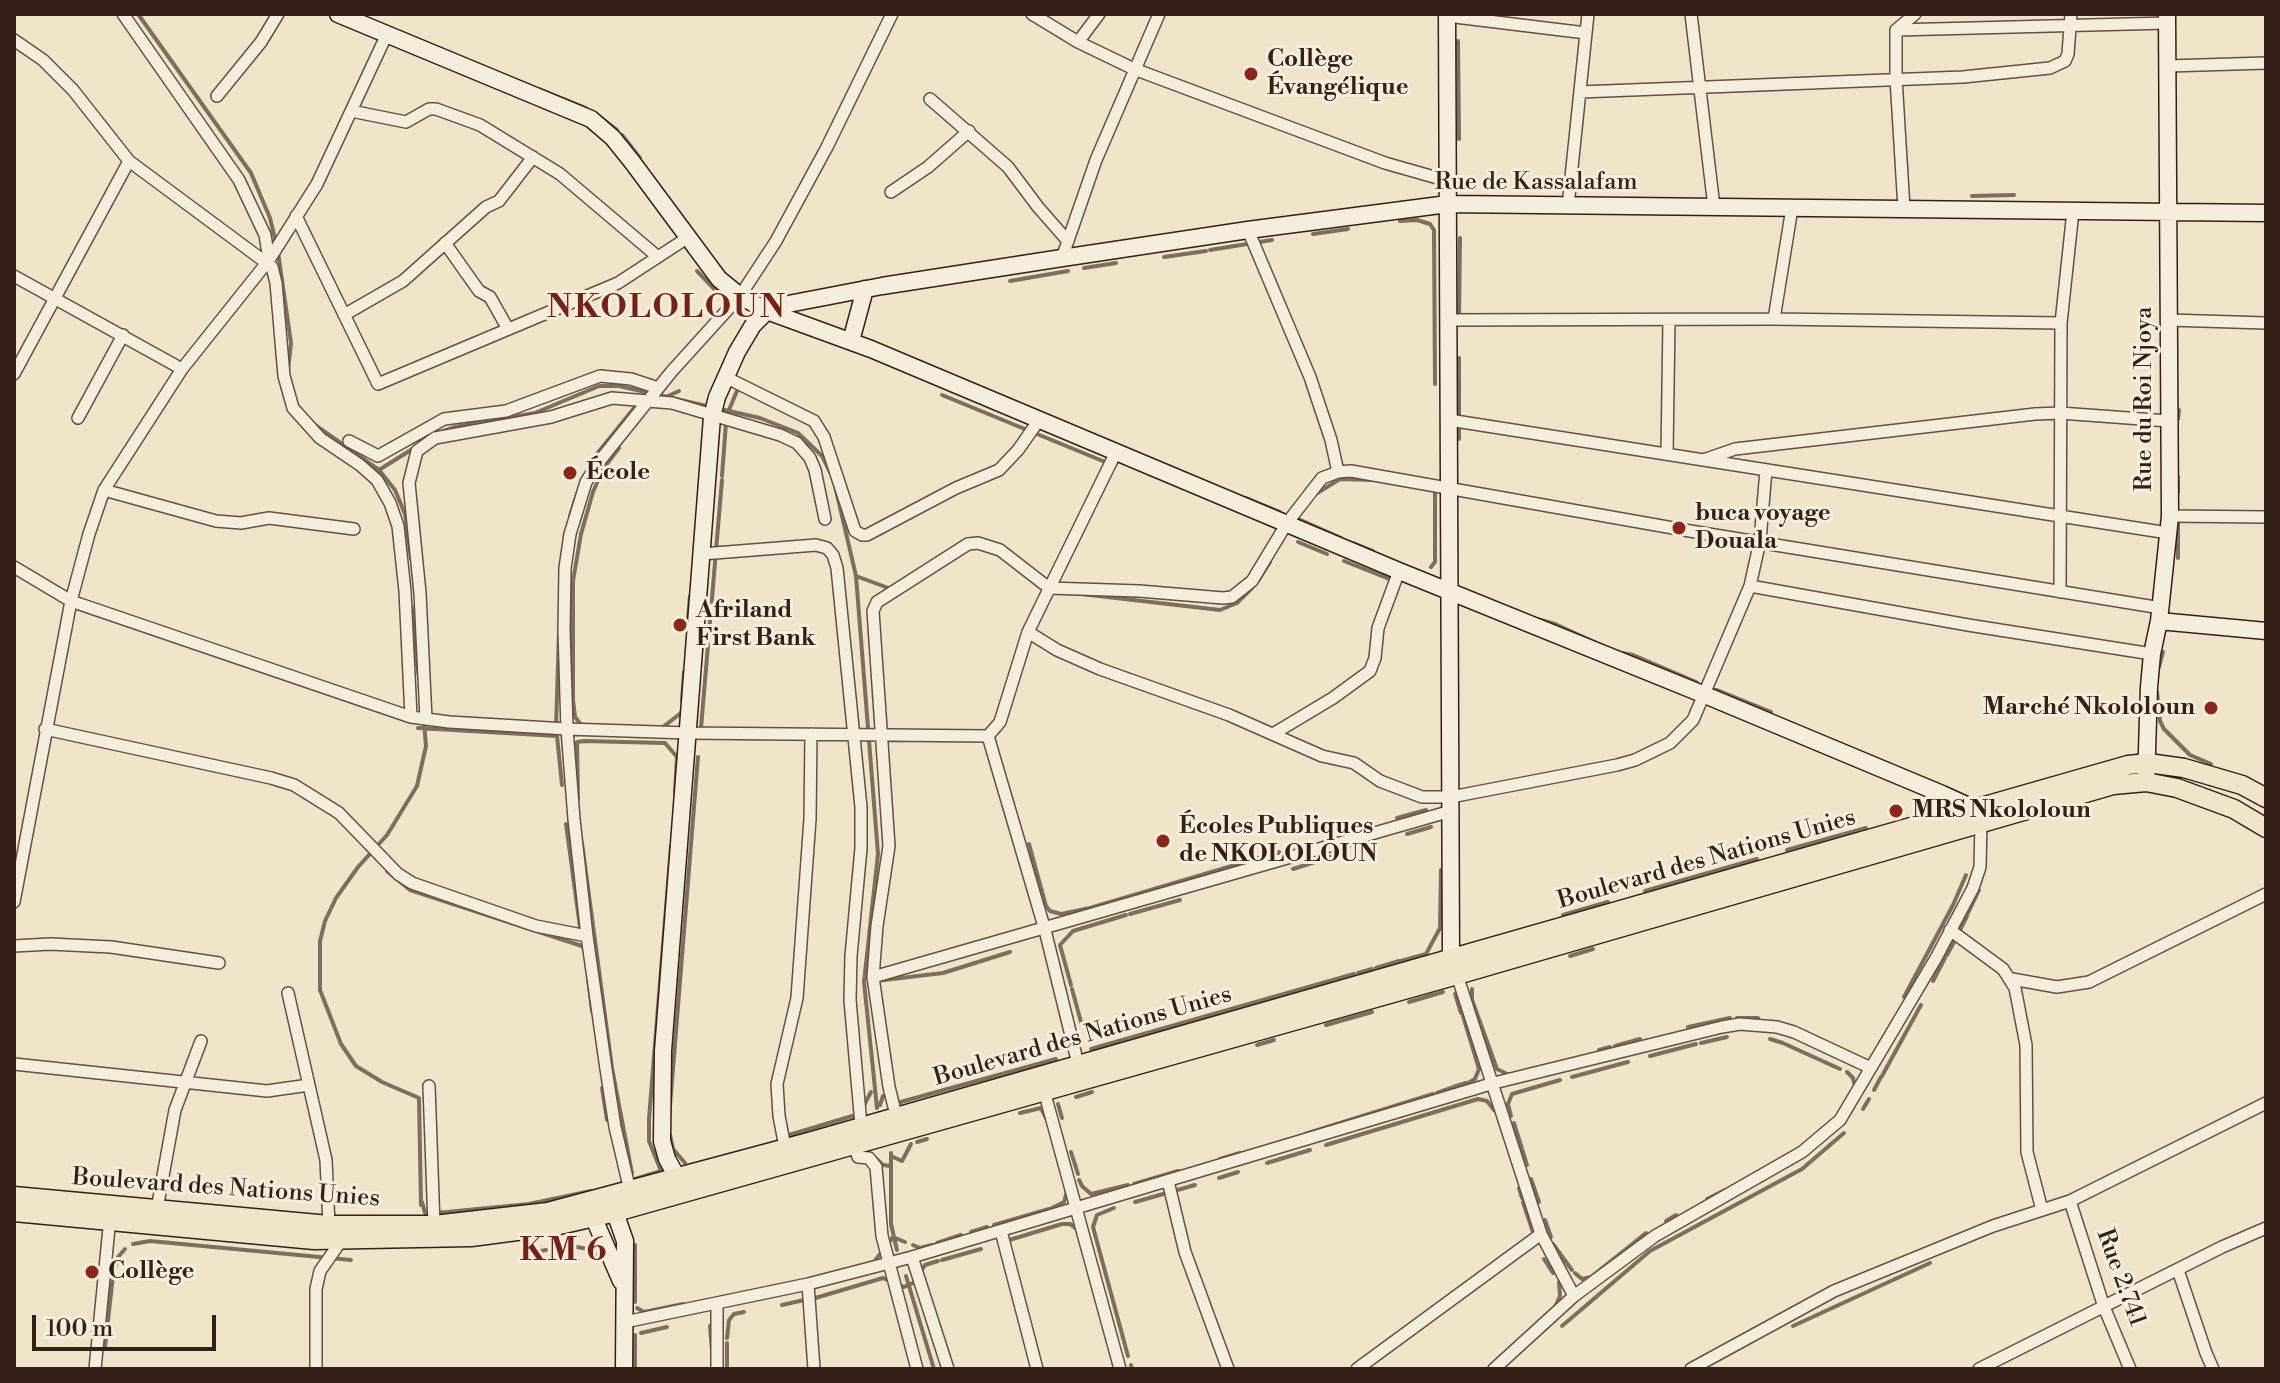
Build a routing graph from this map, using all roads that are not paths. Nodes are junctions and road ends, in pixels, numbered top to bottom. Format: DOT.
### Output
graph roads {
  1 [pos="123,14"];
  2 [pos="278,14"];
  3 [pos="338,14"];
  4 [pos="892,14"];
  5 [pos="1032,14"];
  6 [pos="1099,14"];
  7 [pos="1159,14"];
  8 [pos="1588,14"];
  9 [pos="1691,14"];
  10 [pos="1915,14"];
  11 [pos="1447,15"];
  12 [pos="2167,18"];
  13 [pos="2070,20"];
  14 [pos="1896,30"];
  15 [pos="1586,33"];
  16 [pos="387,34"];
  17 [pos="14,40"];
  18 [pos="1078,42"];
  19 [pos="2266,63"];
  20 [pos="2168,66"];
  21 [pos="1134,69"];
  22 [pos="1896,78"];
  23 [pos="1700,87"];
  24 [pos="1580,92"];
  25 [pos="217,96"];
  26 [pos="930,99"];
  27 [pos="351,111"];
  28 [pos="969,131"];
  29 [pos="533,157"];
  30 [pos="129,161"];
  31 [pos="1448,181"];
  32 [pos="891,192"];
  33 [pos="1448,204"];
  34 [pos="1568,206"];
  35 [pos="1714,207"];
  36 [pos="1792,208"];
  37 [pos="1904,209"];
  38 [pos="2073,211"];
  39 [pos="2168,212"];
  40 [pos="2266,213"];
  41 [pos="296,216"];
  42 [pos="1248,230"];
  43 [pos="687,238"];
  44 [pos="1066,239"];
  45 [pos="445,243"];
  46 [pos="658,257"];
  47 [pos="1062,258"];
  48 [pos="269,260"];
  49 [pos="14,276"];
  50 [pos="865,289"];
  51 [pos="740,296"];
  52 [pos="57,299"];
  53 [pos="767,311"];
  54 [pos="344,315"];
  55 [pos="1774,319"];
  56 [pos="1449,320"];
  57 [pos="1669,320"];
  58 [pos="2169,320"];
  59 [pos="2061,323"];
  60 [pos="2266,323"];
  61 [pos="508,329"];
  62 [pos="123,335"];
  63 [pos="851,341"];
  64 [pos="182,369"];
  65 [pos="14,374"];
  66 [pos="725,377"];
  67 [pos="659,386"];
  68 [pos="648,399"];
  69 [pos="714,408"];
  70 [pos="2060,413"];
  71 [pos="78,418"];
  72 [pos="1039,420"];
  73 [pos="1449,420"];
  74 [pos="2169,421"];
  75 [pos="349,441"];
  76 [pos="1116,452"];
  77 [pos="1667,454"];
  78 [pos="1704,460"];
  79 [pos="1766,470"];
  80 [pos="1338,472"];
  81 [pos="1449,488"];
  82 [pos="104,490"];
  83 [pos="2061,516"];
  84 [pos="2266,517"];
  85 [pos="825,519"];
  86 [pos="1287,523"];
  87 [pos="2169,524"];
  88 [pos="354,529"];
  89 [pos="1760,541"];
  90 [pos="702,554"];
  91 [pos="14,567"];
  92 [pos="1399,571"];
  93 [pos="1750,586"];
  94 [pos="1049,588"];
  95 [pos="1450,591"];
  96 [pos="2060,592"];
  97 [pos="71,601"];
  98 [pos="2160,614"];
  99 [pos="2266,631"];
  100 [pos="1028,632"];
  101 [pos="2152,654"];
  102 [pos="1705,695"];
  103 [pos="411,717"];
  104 [pos="426,719"];
  105 [pos="45,729"];
  106 [pos="567,729"];
  107 [pos="688,733"];
  108 [pos="811,734"];
  109 [pos="1273,734"];
  110 [pos="854,735"];
  111 [pos="881,735"];
  112 [pos="988,736"];
  113 [pos="2148,763"];
  114 [pos="2146,782"];
  115 [pos="2266,798"];
  116 [pos="1451,804"];
  117 [pos="1977,816"];
  118 [pos="2264,821"];
  119 [pos="1869,847"];
  120 [pos="2266,894"];
  121 [pos="14,902"];
  122 [pos="1045,930"];
  123 [pos="1950,930"];
  124 [pos="587,936"];
  125 [pos="14,946"];
  126 [pos="1451,956"];
  127 [pos="219,963"];
  128 [pos="1457,975"];
  129 [pos="873,977"];
  130 [pos="2012,979"];
  131 [pos="288,993"];
  132 [pos="201,1041"];
  133 [pos="14,1064"];
  134 [pos="1871,1068"];
  135 [pos="1080,1072"];
  136 [pos="185,1081"];
  137 [pos="1042,1083"];
  138 [pos="1494,1083"];
  139 [pos="309,1085"];
  140 [pos="429,1086"];
  141 [pos="2266,1103"];
  142 [pos="896,1115"];
  143 [pos="861,1125"];
  144 [pos="854,1144"];
  145 [pos="785,1147"];
  146 [pos="1168,1181"];
  147 [pos="681,1185"];
  148 [pos="14,1196"];
  149 [pos="632,1198"];
  150 [pos="2070,1201"];
  151 [pos="613,1204"];
  152 [pos="1078,1208"];
  153 [pos="157,1209"];
  154 [pos="590,1210"];
  155 [pos="2042,1210"];
  156 [pos="14,1212"];
  157 [pos="111,1213"];
  158 [pos="329,1225"];
  159 [pos="434,1225"];
  160 [pos="2266,1228"];
  161 [pos="1001,1231"];
  162 [pos="1541,1234"];
  163 [pos="341,1241"];
  164 [pos="912,1257"];
  165 [pos="889,1263"];
  166 [pos="2178,1270"];
  167 [pos="808,1284"];
  168 [pos="623,1286"];
  169 [pos="1574,1296"];
  170 [pos="717,1305"];
  171 [pos="2104,1307"];
  172 [pos="625,1322"];
  173 [pos="95,1369"];
  174 [pos="316,1369"];
  175 [pos="624,1369"];
  176 [pos="717,1369"];
  177 [pos="814,1369"];
  178 [pos="917,1369"];
  179 [pos="948,1369"];
  180 [pos="1037,1369"];
  181 [pos="1120,1369"];
  182 [pos="1228,1369"];
  183 [pos="1357,1369"];
  184 [pos="1494,1369"];
  185 [pos="1691,1369"];
  186 [pos="1979,1369"];
  187 [pos="2130,1369"];
  188 [pos="2213,1369"];
  1 -- 48 [label="street"];
  2 -- 25 [label="street"];
  3 -- 16 [label="street"];
  4 -- 51 [label="street"];
  5 -- 18 [label="street"];
  6 -- 18 [label="street"];
  7 -- 21 [label="street"];
  8 -- 15 [label="street"];
  9 -- 23 [label="street"];
  10 -- 14 [label="street"];
  11 -- 15 [label="street"];
  11 -- 31 [label="street"];
  12 -- 13 [label="street"];
  12 -- 20 [label="street, Rue du Roi Njoya"];
  13 -- 14 [label="street"];
  13 -- 22 [label="street"];
  14 -- 22 [label="street"];
  15 -- 24 [label="street"];
  16 -- 27 [label="street"];
  16 -- 43 [label="street"];
  17 -- 30 [label="street"];
  18 -- 21 [label="street"];
  19 -- 20 [label="street"];
  20 -- 39 [label="street, Rue du Roi Njoya"];
  21 -- 31 [label="street"];
  21 -- 44 [label="street"];
  22 -- 23 [label="street"];
  22 -- 37 [label="street"];
  23 -- 24 [label="street"];
  23 -- 35 [label="street"];
  24 -- 34 [label="street"];
  26 -- 28 [label="street"];
  27 -- 29 [label="street"];
  27 -- 41 [label="street"];
  28 -- 32 [label="street"];
  28 -- 44 [label="street"];
  29 -- 45 [label="street"];
  29 -- 46 [label="street"];
  30 -- 48 [label="street"];
  30 -- 52 [label="street"];
  31 -- 33 [label="street"];
  33 -- 34 [label="street, Rue de Kassalafam"];
  33 -- 42 [label="street, Rue de Kassalafam"];
  33 -- 56 [label="street"];
  34 -- 35 [label="street, Rue de Kassalafam"];
  35 -- 36 [label="street, Rue de Kassalafam"];
  36 -- 37 [label="street, Rue de Kassalafam"];
  36 -- 55 [label="street"];
  37 -- 38 [label="street, Rue de Kassalafam"];
  38 -- 39 [label="street, Rue de Kassalafam"];
  38 -- 59 [label="street"];
  39 -- 40 [label="street, Rue de Kassalafam"];
  39 -- 58 [label="street, Rue du Roi Njoya"];
  41 -- 48 [label="street"];
  41 -- 54 [label="street"];
  42 -- 47 [label="street, Rue de Kassalafam"];
  42 -- 80 [label="street"];
  43 -- 46 [label="street"];
  43 -- 51 [label="street"];
  44 -- 47 [label="street"];
  45 -- 54 [label="street"];
  45 -- 61 [label="street"];
  46 -- 61 [label="street"];
  47 -- 50 [label="street, Rue de Kassalafam"];
  48 -- 64 [label="street"];
  48 -- 103 [label="street"];
  49 -- 52 [label="street"];
  50 -- 53 [label="street, Rue de Kassalafam"];
  50 -- 63 [label="street"];
  51 -- 53 [label="street"];
  51 -- 67 [label="street"];
  52 -- 62 [label="street"];
  52 -- 65 [label="street"];
  53 -- 63 [label="street"];
  53 -- 66 [label="street"];
  54 -- 61 [label="street"];
  55 -- 57 [label="street"];
  55 -- 59 [label="street"];
  56 -- 57 [label="street"];
  56 -- 73 [label="street"];
  57 -- 77 [label="street"];
  58 -- 60 [label="street"];
  58 -- 74 [label="street, Rue du Roi Njoya"];
  59 -- 70 [label="street"];
  62 -- 64 [label="street"];
  62 -- 71 [label="street"];
  63 -- 72 [label="street"];
  64 -- 82 [label="street"];
  66 -- 69 [label="street"];
  66 -- 72 [label="street"];
  67 -- 68 [label="street"];
  67 -- 75 [label="street"];
  68 -- 69 [label="street"];
  68 -- 104 [label="street"];
  68 -- 106 [label="street"];
  69 -- 85 [label="street"];
  69 -- 90 [label="street"];
  70 -- 74 [label="street"];
  70 -- 78 [label="street"];
  70 -- 83 [label="street"];
  72 -- 76 [label="street"];
  73 -- 77 [label="street"];
  73 -- 81 [label="street"];
  74 -- 87 [label="street, Rue du Roi Njoya"];
  76 -- 86 [label="street"];
  76 -- 94 [label="street"];
  77 -- 78 [label="street"];
  78 -- 79 [label="street"];
  79 -- 83 [label="street"];
  79 -- 89 [label="street"];
  80 -- 81 [label="street"];
  80 -- 86 [label="street"];
  81 -- 89 [label="street"];
  81 -- 95 [label="street"];
  82 -- 88 [label="street"];
  82 -- 97 [label="street"];
  83 -- 87 [label="street"];
  83 -- 96 [label="street"];
  84 -- 87 [label="street"];
  86 -- 92 [label="street"];
  86 -- 94 [label="street"];
  87 -- 98 [label="street, Rue du Roi Njoya"];
  89 -- 93 [label="street"];
  89 -- 96 [label="street"];
  90 -- 107 [label="street"];
  90 -- 110 [label="street"];
  91 -- 97 [label="street"];
  92 -- 95 [label="street"];
  92 -- 109 [label="street"];
  93 -- 101 [label="street"];
  93 -- 102 [label="street"];
  94 -- 100 [label="street"];
  94 -- 111 [label="street"];
  95 -- 102 [label="street"];
  95 -- 116 [label="street"];
  96 -- 98 [label="street"];
  97 -- 103 [label="street"];
  97 -- 105 [label="street"];
  98 -- 99 [label="street"];
  98 -- 101 [label="street, Rue du Roi Njoya"];
  100 -- 109 [label="street"];
  100 -- 112 [label="street"];
  101 -- 113 [label="street, Rue du Roi Njoya"];
  102 -- 116 [label="street"];
  102 -- 117 [label="street"];
  103 -- 104 [label="street"];
  104 -- 106 [label="street"];
  105 -- 121 [label="street"];
  105 -- 124 [label="street"];
  106 -- 107 [label="street"];
  106 -- 124 [label="street"];
  107 -- 108 [label="street"];
  107 -- 147 [label="street"];
  108 -- 110 [label="street"];
  108 -- 145 [label="street"];
  109 -- 116 [label="street"];
  110 -- 111 [label="street"];
  110 -- 143 [label="street"];
  111 -- 112 [label="street"];
  111 -- 129 [label="street"];
  112 -- 122 [label="street"];
  113 -- 114 [label="street, Rue du Roi Njoya"];
  113 -- 115 [label="main road, Boulevard des Nations Unies"];
  113 -- 117 [label="main road, Boulevard des Nations Unies"];
  114 -- 117 [label="main road, Boulevard des Nations Unies"];
  114 -- 118 [label="main road"];
  116 -- 122 [label="street"];
  116 -- 126 [label="street"];
  117 -- 119 [label="main road, Boulevard des Nations Unies"];
  117 -- 123 [label="street"];
  119 -- 126 [label="main road, Boulevard des Nations Unies"];
  119 -- 128 [label="main road, Boulevard des Nations Unies"];
  120 -- 130 [label="street"];
  122 -- 129 [label="street"];
  122 -- 135 [label="street"];
  123 -- 130 [label="street"];
  123 -- 134 [label="street"];
  124 -- 149 [label="street"];
  125 -- 127 [label="street"];
  126 -- 128 [label="street"];
  126 -- 135 [label="main road, Boulevard des Nations Unies"];
  128 -- 135 [label="main road, Boulevard des Nations Unies"];
  128 -- 138 [label="street"];
  129 -- 142 [label="street"];
  130 -- 155 [label="street"];
  131 -- 139 [label="street"];
  132 -- 136 [label="street"];
  133 -- 136 [label="street"];
  134 -- 138 [label="street"];
  134 -- 169 [label="street"];
  135 -- 137 [label="main road, Boulevard des Nations Unies"];
  136 -- 139 [label="street"];
  136 -- 153 [label="street"];
  137 -- 142 [label="main road, Boulevard des Nations Unies"];
  137 -- 144 [label="main road, Boulevard des Nations Unies"];
  137 -- 152 [label="street"];
  138 -- 146 [label="street"];
  138 -- 162 [label="street"];
  139 -- 158 [label="street"];
  140 -- 159 [label="street"];
  141 -- 150 [label="street"];
  142 -- 143 [label="main road, Boulevard des Nations Unies"];
  143 -- 145 [label="main road, Boulevard des Nations Unies"];
  144 -- 147 [label="main road, Boulevard des Nations Unies"];
  144 -- 165 [label="street"];
  145 -- 147 [label="main road, Boulevard des Nations Unies"];
  146 -- 152 [label="street"];
  146 -- 182 [label="street"];
  147 -- 149 [label="main road, Boulevard des Nations Unies"];
  148 -- 157 [label="main road, Boulevard des Nations Unies"];
  149 -- 151 [label="main road, Boulevard des Nations Unies"];
  150 -- 155 [label="street"];
  150 -- 171 [label="street, Rue 2.741"];
  151 -- 154 [label="main road, Boulevard des Nations Unies"];
  151 -- 168 [label="street"];
  152 -- 161 [label="street"];
  152 -- 181 [label="street"];
  153 -- 157 [label="main road, Boulevard des Nations Unies"];
  153 -- 158 [label="main road, Boulevard des Nations Unies"];
  154 -- 159 [label="main road, Boulevard des Nations Unies"];
  154 -- 163 [label="main road, Boulevard des Nations Unies"];
  154 -- 168 [label="street"];
  155 -- 185 [label="street"];
  156 -- 157 [label="main road, Boulevard des Nations Unies"];
  157 -- 163 [label="main road, Boulevard des Nations Unies"];
  157 -- 173 [label="street"];
  158 -- 159 [label="main road, Boulevard des Nations Unies"];
  160 -- 166 [label="street"];
  161 -- 164 [label="street"];
  161 -- 180 [label="street"];
  162 -- 169 [label="street"];
  162 -- 183 [label="street"];
  163 -- 174 [label="street"];
  164 -- 165 [label="street"];
  164 -- 179 [label="street"];
  165 -- 167 [label="street"];
  165 -- 178 [label="street"];
  166 -- 171 [label="street"];
  166 -- 188 [label="street"];
  167 -- 170 [label="street"];
  167 -- 177 [label="street"];
  168 -- 172 [label="street"];
  169 -- 184 [label="street"];
  170 -- 172 [label="street"];
  170 -- 176 [label="street"];
  171 -- 186 [label="street"];
  171 -- 187 [label="street, Rue 2.741"];
  172 -- 175 [label="street"];
}
